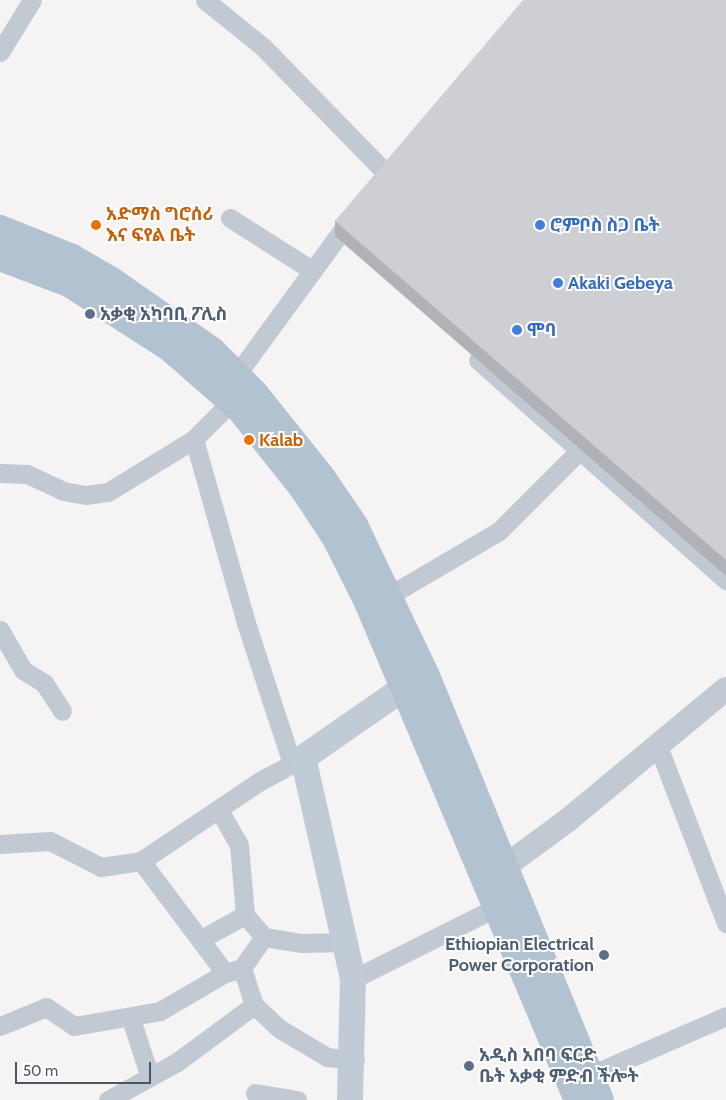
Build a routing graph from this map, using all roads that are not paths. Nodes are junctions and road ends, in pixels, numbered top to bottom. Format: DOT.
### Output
graph roads {
  1 [pos="32,0"];
  2 [pos="205,0"];
  3 [pos="0,52"];
  4 [pos="400,160"];
  5 [pos="376,188"];
  6 [pos="230,218"];
  7 [pos="0,229"];
  8 [pos="335,236"];
  9 [pos="350,249"];
  10 [pos="0,257"];
  11 [pos="310,269"];
  12 [pos="465,349"];
  13 [pos="237,374"];
  14 [pos="232,402"];
  15 [pos="605,429"];
  16 [pos="194,439"];
  17 [pos="580,449"];
  18 [pos="0,473"];
  19 [pos="692,522"];
  20 [pos="678,536"];
  21 [pos="726,580"];
  22 [pos="390,596"];
  23 [pos="0,630"];
  24 [pos="5,653"];
  25 [pos="405,687"];
  26 [pos="726,689"];
  27 [pos="62,711"];
  28 [pos="658,746"];
  29 [pos="298,760"];
  30 [pos="219,810"];
  31 [pos="0,844"];
  32 [pos="141,861"];
  33 [pos="495,874"];
  34 [pos="497,907"];
  35 [pos="246,915"];
  36 [pos="726,923"];
  37 [pos="264,937"];
  38 [pos="203,938"];
  39 [pos="348,942"];
  40 [pos="233,970"];
  41 [pos="353,979"];
  42 [pos="254,1005"];
  43 [pos="726,1016"];
  44 [pos="131,1019"];
  45 [pos="0,1026"];
  46 [pos="355,1060"];
  47 [pos="150,1076"];
  48 [pos="585,1090"];
  49 [pos="255,1093"];
  50 [pos="108,1100"];
  51 [pos="297,1100"];
  52 [pos="350,1100"];
  1 -- 3 [label="street"];
  2 -- 5 [label="street"];
  4 -- 5 [label="street"];
  5 -- 8 [label="street"];
  6 -- 11 [label="street"];
  7 -- 13 [label="main road"];
  8 -- 9 [label="street"];
  8 -- 11 [label="street"];
  10 -- 14 [label="main road"];
  11 -- 13 [label="street"];
  12 -- 17 [label="street"];
  13 -- 22 [label="main road"];
  14 -- 16 [label="street"];
  14 -- 25 [label="main road"];
  15 -- 17 [label="street"];
  16 -- 18 [label="street"];
  16 -- 29 [label="street"];
  17 -- 20 [label="street"];
  17 -- 22 [label="street"];
  19 -- 20 [label="street"];
  20 -- 21 [label="street"];
  22 -- 33 [label="main road"];
  23 -- 24 [label="street"];
  24 -- 27 [label="street"];
  25 -- 29 [label="main road"];
  25 -- 33 [label="main road"];
  26 -- 28 [label="street"];
  28 -- 33 [label="street"];
  28 -- 36 [label="street"];
  29 -- 30 [label="street"];
  29 -- 39 [label="main road"];
  30 -- 32 [label="street"];
  30 -- 35 [label="street"];
  31 -- 32 [label="street"];
  32 -- 38 [label="street"];
  33 -- 34 [label="main road"];
  33 -- 48 [label="main road"];
  34 -- 41 [label="street"];
  34 -- 48 [label="main road"];
  35 -- 37 [label="street"];
  35 -- 38 [label="street"];
  37 -- 39 [label="street"];
  37 -- 40 [label="street"];
  38 -- 40 [label="street"];
  39 -- 41 [label="main road"];
  40 -- 42 [label="street"];
  40 -- 44 [label="street"];
  41 -- 46 [label="main road"];
  42 -- 46 [label="street"];
  42 -- 47 [label="street"];
  43 -- 48 [label="street"];
  44 -- 45 [label="street"];
  44 -- 47 [label="street"];
  46 -- 52 [label="main road"];
  47 -- 50 [label="street"];
  49 -- 51 [label="street"];
}
